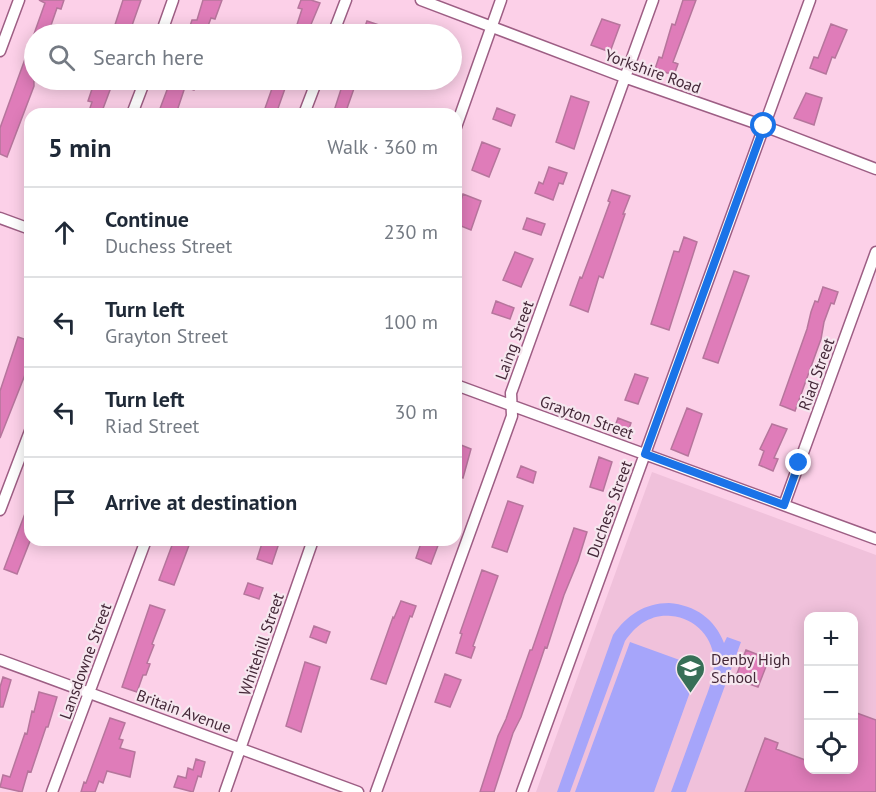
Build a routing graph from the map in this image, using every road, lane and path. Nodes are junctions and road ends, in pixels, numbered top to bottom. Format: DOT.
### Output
graph roads {
  1 [pos="19,0"];
  2 [pos="173,0"];
  3 [pos="346,0"];
  4 [pos="421,0"];
  5 [pos="501,0"];
  6 [pos="653,0"];
  7 [pos="810,0"];
  8 [pos="164,24"];
  9 [pos="337,24"];
  10 [pos="491,26"];
  11 [pos="0,51"];
  12 [pos="624,77"];
  13 [pos="141,90"];
  14 [pos="313,90"];
  15 [pos="134,108"];
  16 [pos="306,108"];
  17 [pos="462,110"];
  18 [pos="764,126"];
  19 [pos="876,169"];
  20 [pos="0,218"];
  21 [pos="24,227"];
  22 [pos="876,252"];
  23 [pos="462,387"];
  24 [pos="511,405"];
  25 [pos="24,446"];
  26 [pos="645,454"];
  27 [pos="784,505"];
  28 [pos="0,510"];
  29 [pos="876,539"];
  30 [pos="144,546"];
  31 [pos="311,546"];
  32 [pos="0,660"];
  33 [pos="89,692"];
  34 [pos="240,748"];
  35 [pos="52,792"];
  36 [pos="225,792"];
  37 [pos="358,792"];
  38 [pos="376,792"];
  39 [pos="522,792"];
  1 -- 11 [label="street"];
  2 -- 8 [label="street"];
  3 -- 9 [label="street"];
  4 -- 10 [label="street, Yorkshire Road"];
  5 -- 10 [label="street"];
  6 -- 12 [label="street, Laing Street"];
  7 -- 18 [label="street, Duchess Street"];
  10 -- 12 [label="street, Yorkshire Road"];
  10 -- 17 [label="street"];
  12 -- 18 [label="street, Yorkshire Road"];
  12 -- 24 [label="street, Laing Street"];
  13 -- 15 [label="street"];
  14 -- 16 [label="street"];
  18 -- 19 [label="street, Yorkshire Road"];
  18 -- 26 [label="street, Duchess Street"];
  20 -- 21 [label="street"];
  22 -- 27 [label="street, Riad Street"];
  23 -- 24 [label="street, Grayton Street"];
  24 -- 26 [label="street, Grayton Street"];
  24 -- 38 [label="street, Laing Street"];
  25 -- 28 [label="street"];
  26 -- 27 [label="street, Grayton Street"];
  26 -- 39 [label="street, Duchess Street"];
  27 -- 29 [label="street, Grayton Street"];
  30 -- 33 [label="street, Lansdowne Street"];
  31 -- 34 [label="street, Whitehill Street"];
  32 -- 33 [label="street, Britain Avenue"];
  33 -- 34 [label="street, Britain Avenue"];
  33 -- 35 [label="street, Lansdowne Street"];
  34 -- 36 [label="street, Whitehill Street"];
  34 -- 37 [label="street, Britain Avenue"];
}
